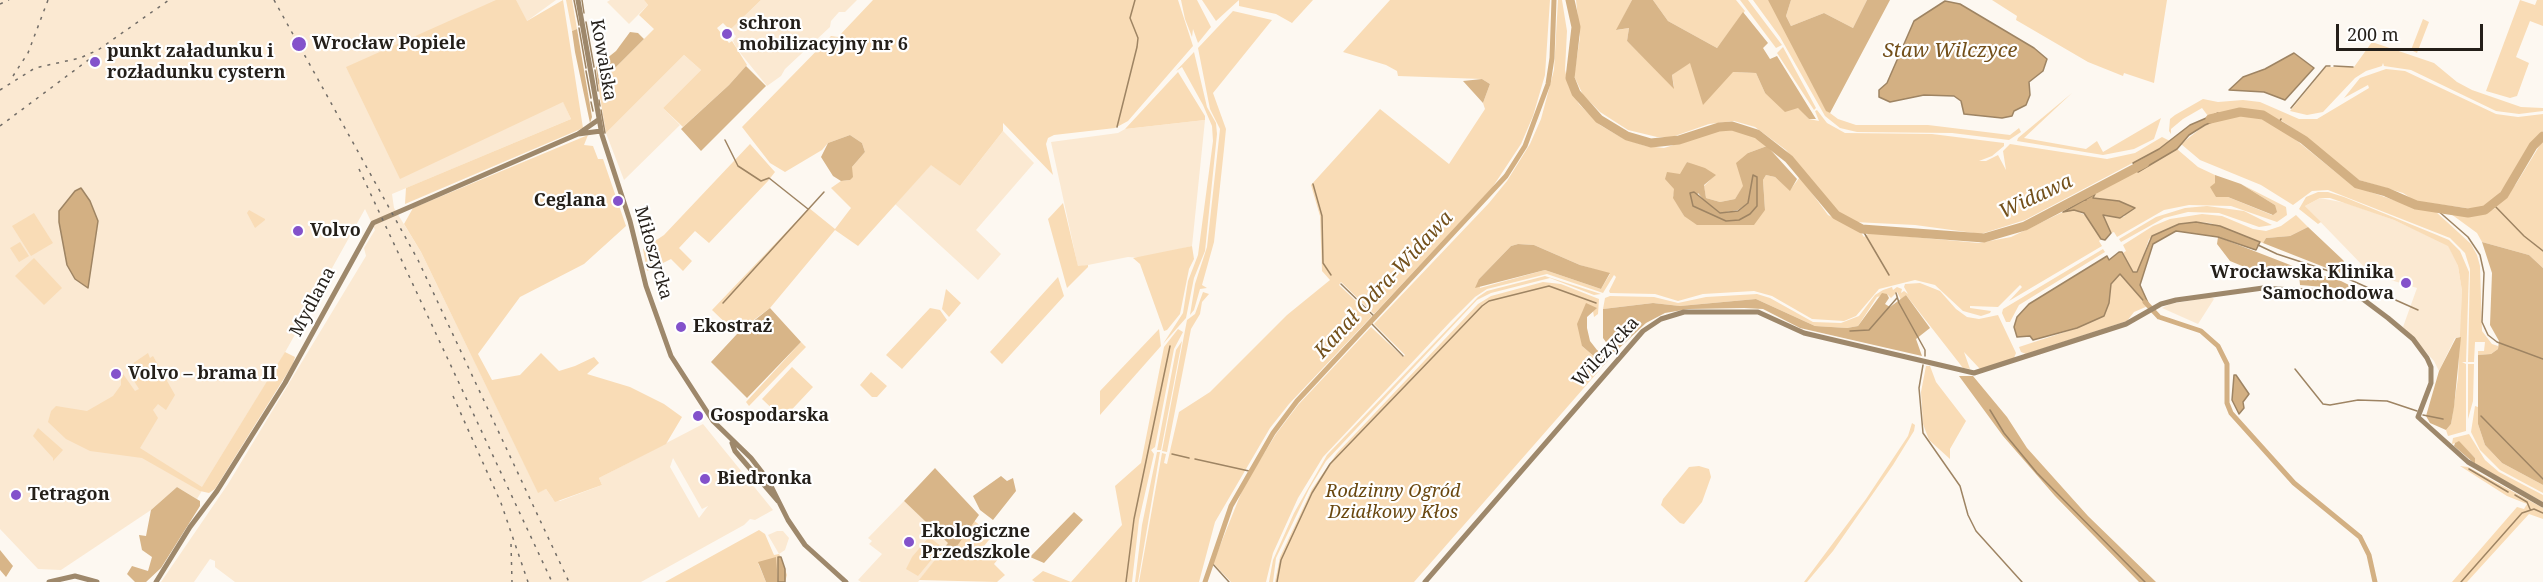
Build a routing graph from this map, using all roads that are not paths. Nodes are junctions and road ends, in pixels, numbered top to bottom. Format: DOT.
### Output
graph roads {
  1 [pos="578,0"];
  2 [pos="599,126"];
  3 [pos="578,134"];
  4 [pos="2543,505"];
  5 [pos="49,582"];
  6 [pos="97,582"];
  7 [pos="156,582"];
  8 [pos="846,582"];
  9 [pos="1425,582"];
  1 -- 2 [label="street, Kowalska"];
  2 -- 3 [label="street, Mydlana"];
  2 -- 3 [label="street, Mydlana"];
  2 -- 8 [label="street, Miłoszycka"];
  3 -- 7 [label="street, Mydlana"];
  4 -- 9 [label="street, Wilczycka"];
  5 -- 6 [label="street"];
}
